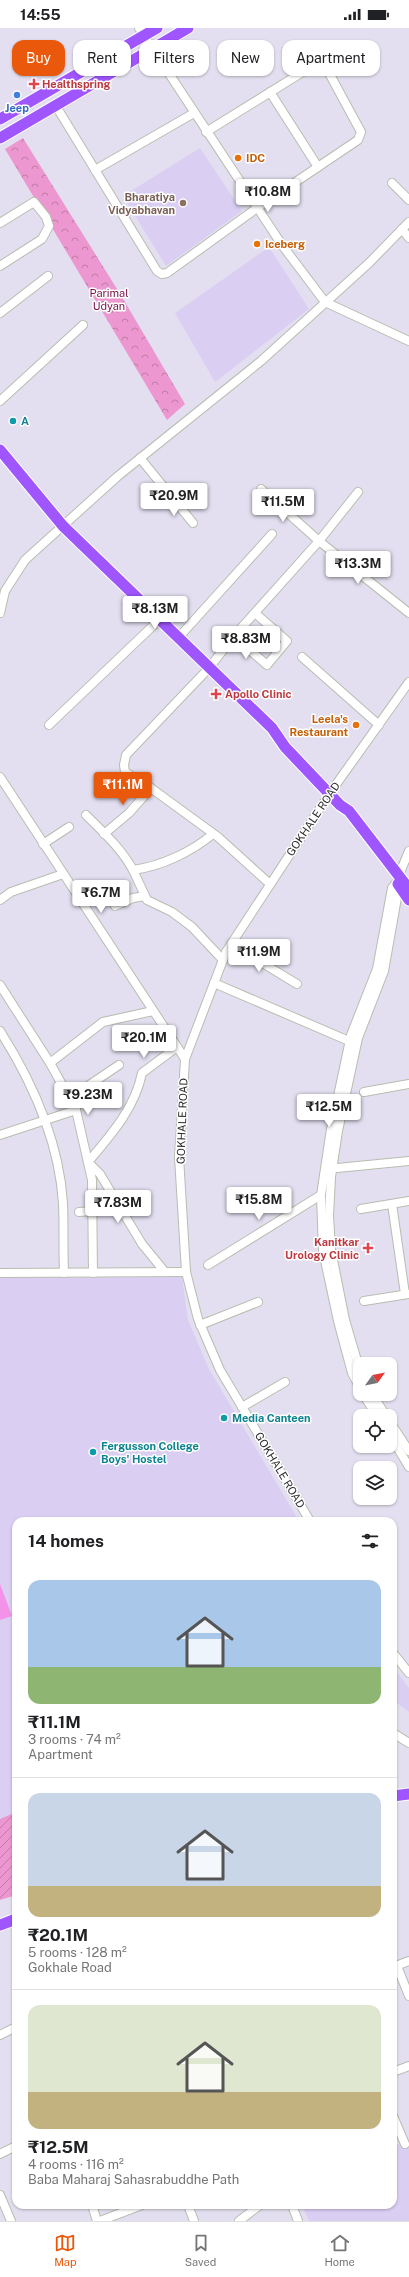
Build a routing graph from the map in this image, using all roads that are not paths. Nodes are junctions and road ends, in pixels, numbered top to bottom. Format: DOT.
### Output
graph roads {
  1 [pos="157,28"];
  2 [pos="188,28"];
  3 [pos="141,32"];
  4 [pos="168,40"];
  5 [pos="139,58"];
  6 [pos="169,76"];
  7 [pos="270,92"];
  8 [pos="59,111"];
  9 [pos="194,113"];
  10 [pos="0,119"];
  11 [pos="206,132"];
  12 [pos="0,138"];
  13 [pos="318,167"];
  14 [pos="95,170"];
  15 [pos="392,183"];
  16 [pos="409,200"];
  17 [pos="257,208"];
  18 [pos="409,222"];
  19 [pos="0,223"];
  20 [pos="402,229"];
  21 [pos="409,238"];
  22 [pos="0,266"];
  23 [pos="48,276"];
  24 [pos="325,302"];
  25 [pos="0,313"];
  26 [pos="83,324"];
  27 [pos="409,340"];
  28 [pos="0,401"];
  29 [pos="0,450"];
  30 [pos="140,458"];
  31 [pos="260,489"];
  32 [pos="358,492"];
  33 [pos="193,523"];
  34 [pos="62,526"];
  35 [pos="272,534"];
  36 [pos="319,541"];
  37 [pos="3,590"];
  38 [pos="409,612"];
  39 [pos="0,613"];
  40 [pos="255,613"];
  41 [pos="160,619"];
  42 [pos="234,636"];
  43 [pos="179,637"];
  44 [pos="302,657"];
  45 [pos="210,668"];
  46 [pos="409,682"];
  47 [pos="379,725"];
  48 [pos="49,726"];
  49 [pos="0,777"];
  50 [pos="151,788"];
  51 [pos="330,793"];
  52 [pos="86,815"];
  53 [pos="69,827"];
  54 [pos="104,834"];
  55 [pos="213,834"];
  56 [pos="43,844"];
  57 [pos="409,851"];
  58 [pos="133,870"];
  59 [pos="63,874"];
  60 [pos="398,879"];
  61 [pos="270,884"];
  62 [pos="409,889"];
  63 [pos="144,896"];
  64 [pos="0,900"];
  65 [pos="409,900"];
  66 [pos="115,906"];
  67 [pos="231,944"];
  68 [pos="223,960"];
  69 [pos="214,983"];
  70 [pos="296,984"];
  71 [pos="0,985"];
  72 [pos="153,1011"];
  73 [pos="0,1031"];
  74 [pos="349,1041"];
  75 [pos="177,1047"];
  76 [pos="185,1059"];
  77 [pos="50,1063"];
  78 [pos="119,1065"];
  79 [pos="409,1084"];
  80 [pos="364,1092"];
  81 [pos="70,1098"];
  82 [pos="76,1110"];
  83 [pos="46,1120"];
  84 [pos="0,1135"];
  85 [pos="88,1162"];
  86 [pos="409,1162"];
  87 [pos="328,1169"];
  88 [pos="321,1195"];
  89 [pos="409,1201"];
  90 [pos="392,1204"];
  91 [pos="360,1209"];
  92 [pos="93,1211"];
  93 [pos="79,1212"];
  94 [pos="208,1265"];
  95 [pos="165,1272"];
  96 [pos="186,1272"];
  97 [pos="64,1273"];
  98 [pos="93,1273"];
  99 [pos="0,1274"];
  100 [pos="336,1294"];
  101 [pos="407,1294"];
  102 [pos="364,1301"];
  103 [pos="258,1302"];
  104 [pos="200,1325"];
  105 [pos="356,1357"];
  106 [pos="353,1375"];
  107 [pos="285,1382"];
  108 [pos="242,1407"];
  109 [pos="397,1433"];
  110 [pos="397,1447"];
  111 [pos="409,1451"];
  112 [pos="409,1467"];
  113 [pos="308,1517"];
  114 [pos="397,1658"];
  115 [pos="409,1673"];
  116 [pos="397,1736"];
  117 [pos="409,1743"];
  118 [pos="409,1794"];
  119 [pos="397,1796"];
  120 [pos="12,1920"];
  121 [pos="0,1925"];
  122 [pos="409,1961"];
  123 [pos="397,1965"];
  124 [pos="397,1970"];
  125 [pos="409,1996"];
  126 [pos="12,2029"];
  127 [pos="0,2035"];
  128 [pos="409,2066"];
  129 [pos="397,2070"];
  130 [pos="397,2125"];
  131 [pos="405,2144"];
  132 [pos="12,2148"];
  133 [pos="0,2154"];
  134 [pos="0,2195"];
  135 [pos="94,2209"];
  136 [pos="131,2209"];
  137 [pos="190,2209"];
  138 [pos="255,2209"];
  139 [pos="294,2209"];
  140 [pos="11,2221"];
  141 [pos="99,2221"];
  142 [pos="194,2221"];
  143 [pos="239,2221"];
  144 [pos="298,2221"];
  1 -- 3 [label="main road"];
  2 -- 4 [label="main road"];
  3 -- 10 [label="main road"];
  5 -- 12 [label="main road"];
  6 -- 9 [label="street"];
  7 -- 11 [label="street"];
  7 -- 13 [label="street"];
  7 -- 13 [label="street"];
  8 -- 14 [label="street"];
  9 -- 11 [label="street"];
  9 -- 14 [label="street"];
  11 -- 17 [label="street"];
  13 -- 17 [label="street"];
  14 -- 17 [label="street"];
  15 -- 16 [label="street"];
  17 -- 24 [label="street"];
  18 -- 20 [label="street"];
  19 -- 22 [label="street"];
  20 -- 21 [label="street"];
  20 -- 24 [label="street"];
  23 -- 25 [label="street"];
  24 -- 27 [label="street"];
  24 -- 30 [label="street"];
  26 -- 28 [label="street"];
  29 -- 34 [label="main road"];
  30 -- 33 [label="street"];
  30 -- 34 [label="street"];
  31 -- 36 [label="street"];
  32 -- 36 [label="street"];
  34 -- 37 [label="street"];
  34 -- 41 [label="main road"];
  35 -- 43 [label="street"];
  36 -- 38 [label="street"];
  36 -- 40 [label="street"];
  37 -- 39 [label="street"];
  40 -- 42 [label="street"];
  40 -- 42 [label="street"];
  41 -- 43 [label="main road"];
  41 -- 48 [label="street"];
  42 -- 45 [label="street"];
  43 -- 45 [label="main road"];
  44 -- 47 [label="street"];
  45 -- 50 [label="street"];
  45 -- 51 [label="main road"];
  46 -- 47 [label="street, GOKHALE ROAD"];
  47 -- 51 [label="street, GOKHALE ROAD"];
  49 -- 56 [label="street"];
  50 -- 54 [label="street"];
  50 -- 55 [label="street"];
  51 -- 60 [label="main road"];
  51 -- 61 [label="street, GOKHALE ROAD"];
  52 -- 54 [label="street"];
  53 -- 56 [label="street"];
  54 -- 58 [label="street"];
  55 -- 58 [label="street"];
  55 -- 61 [label="street"];
  56 -- 59 [label="street"];
  57 -- 60 [label="street"];
  58 -- 63 [label="street"];
  59 -- 64 [label="street"];
  59 -- 72 [label="street"];
  60 -- 62 [label="main road"];
  60 -- 65 [label="main road"];
  60 -- 74 [label="street"];
  60 -- 87 [label="street"];
  61 -- 67 [label="street, GOKHALE ROAD"];
  63 -- 66 [label="street"];
  63 -- 68 [label="street"];
  67 -- 68 [label="street, GOKHALE ROAD"];
  67 -- 70 [label="street"];
  68 -- 69 [label="street, GOKHALE ROAD"];
  69 -- 74 [label="street"];
  69 -- 76 [label="street, GOKHALE ROAD"];
  71 -- 77 [label="street"];
  72 -- 75 [label="street"];
  72 -- 77 [label="street"];
  73 -- 83 [label="street"];
  74 -- 87 [label="street"];
  75 -- 76 [label="street"];
  75 -- 85 [label="street"];
  76 -- 96 [label="street, GOKHALE ROAD"];
  77 -- 81 [label="street"];
  78 -- 81 [label="street"];
  79 -- 80 [label="street"];
  81 -- 82 [label="street"];
  82 -- 83 [label="street"];
  82 -- 85 [label="street"];
  83 -- 84 [label="street"];
  83 -- 97 [label="street"];
  85 -- 92 [label="street"];
  85 -- 95 [label="street"];
  86 -- 87 [label="street"];
  87 -- 88 [label="street"];
  87 -- 100 [label="street"];
  88 -- 94 [label="street"];
  88 -- 100 [label="street"];
  89 -- 90 [label="street"];
  90 -- 91 [label="street"];
  90 -- 101 [label="street"];
  92 -- 93 [label="street"];
  92 -- 98 [label="street"];
  95 -- 96 [label="street"];
  95 -- 98 [label="street"];
  96 -- 104 [label="street, GOKHALE ROAD"];
  97 -- 98 [label="street"];
  97 -- 99 [label="street"];
  100 -- 105 [label="street"];
  100 -- 106 [label="street"];
  101 -- 102 [label="street"];
  103 -- 104 [label="street"];
  104 -- 108 [label="street, GOKHALE ROAD"];
  107 -- 108 [label="street"];
  108 -- 113 [label="street, GOKHALE ROAD"];
  109 -- 111 [label="street"];
  110 -- 112 [label="street"];
  114 -- 115 [label="street"];
  116 -- 117 [label="street"];
  118 -- 119 [label="main road"];
  120 -- 121 [label="main road"];
  122 -- 123 [label="street"];
  124 -- 125 [label="street"];
  126 -- 127 [label="street"];
  128 -- 129 [label="street"];
  130 -- 131 [label="street"];
  132 -- 133 [label="street"];
  134 -- 140 [label="street"];
  135 -- 141 [label="street"];
  136 -- 141 [label="street"];
  137 -- 142 [label="street"];
  138 -- 143 [label="street"];
  139 -- 144 [label="street"];
}
